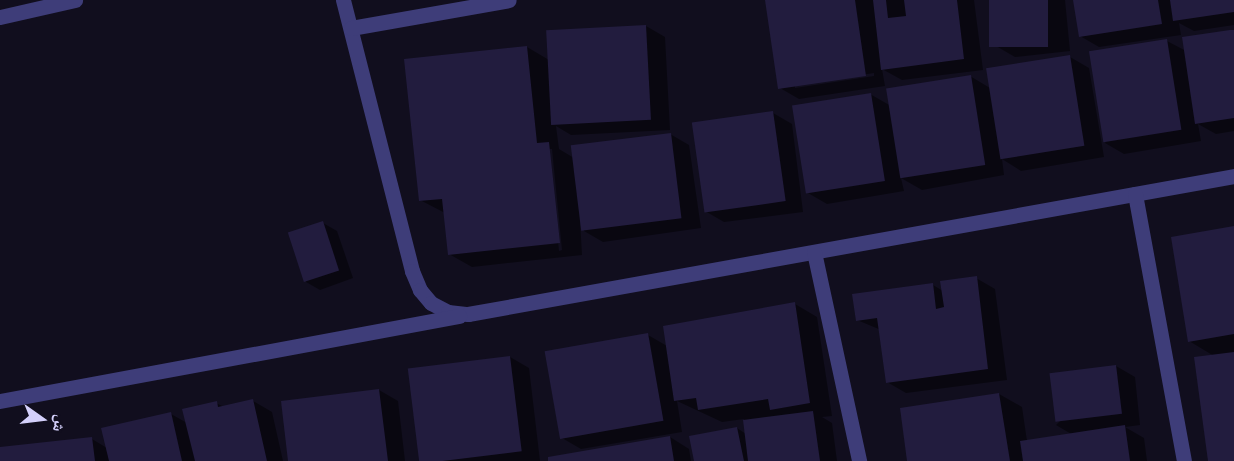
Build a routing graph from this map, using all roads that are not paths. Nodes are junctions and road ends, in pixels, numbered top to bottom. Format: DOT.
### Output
graph roads {
  1 [pos="75,0"];
  2 [pos="343,0"];
  3 [pos="509,0"];
  4 [pos="0,17"];
  5 [pos="351,28"];
  6 [pos="1234,176"];
  7 [pos="1136,194"];
  8 [pos="814,252"];
  9 [pos="468,314"];
  10 [pos="0,401"];
  11 [pos="859,461"];
  12 [pos="1184,461"];
  1 -- 4 [label="street"];
  2 -- 5 [label="street"];
  3 -- 5 [label="street"];
  5 -- 9 [label="street"];
  6 -- 7 [label="street"];
  7 -- 8 [label="street"];
  7 -- 12 [label="street"];
  8 -- 9 [label="street"];
  8 -- 11 [label="street"];
  9 -- 10 [label="street"];
}
